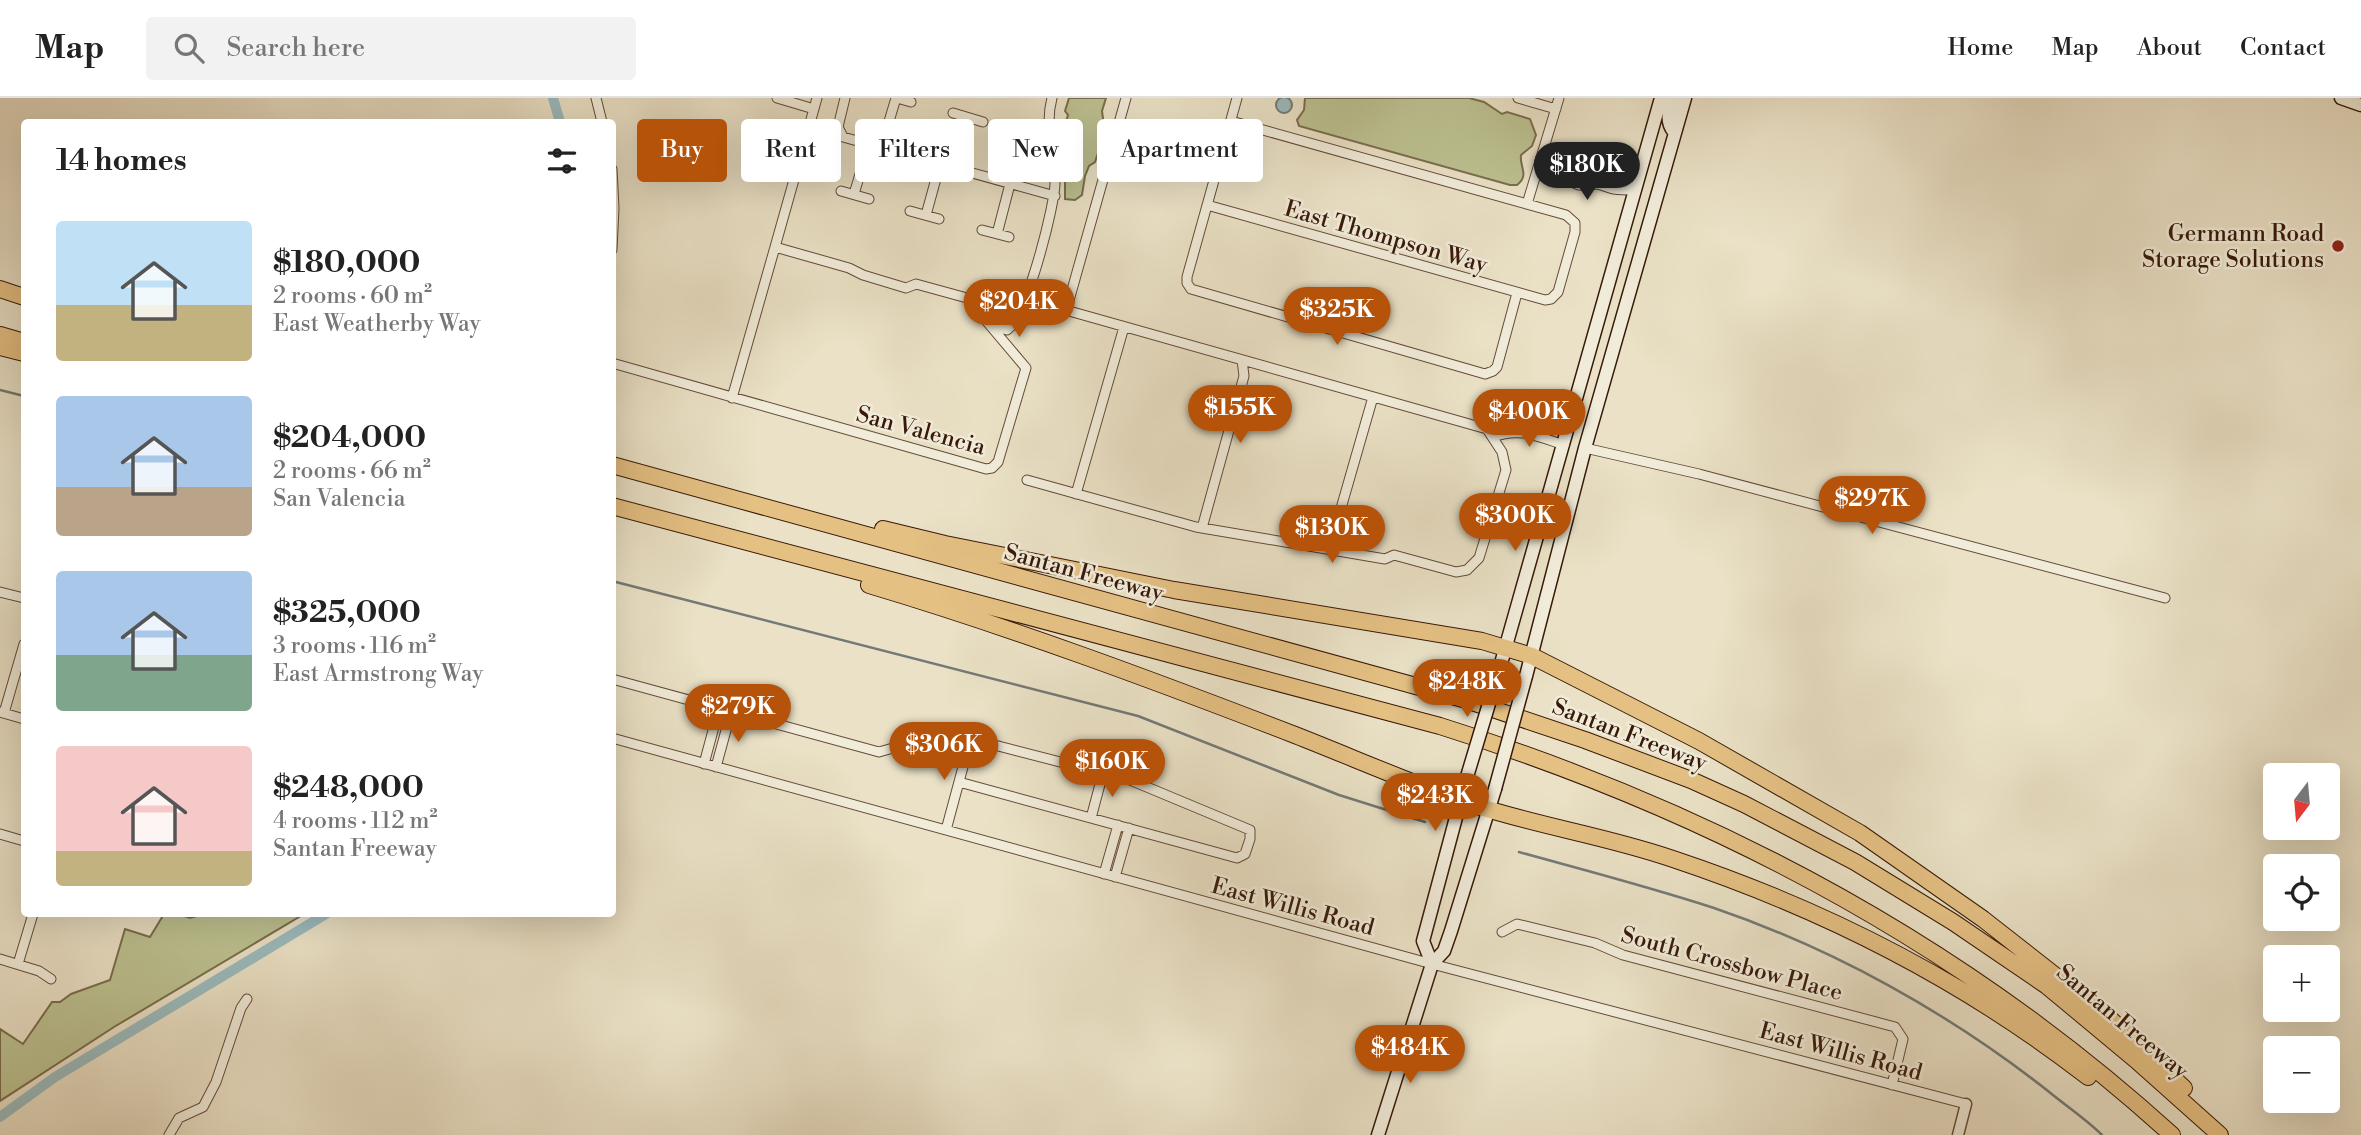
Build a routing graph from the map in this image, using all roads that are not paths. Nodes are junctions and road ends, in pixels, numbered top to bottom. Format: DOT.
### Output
graph roads {
  1 [pos="596,98"];
  2 [pos="777,98"];
  3 [pos="817,98"];
  4 [pos="845,98"];
  5 [pos="896,98"];
  6 [pos="1052,98"];
  7 [pos="1126,98"];
  8 [pos="1237,98"];
  9 [pos="1518,98"];
  10 [pos="1559,98"];
  11 [pos="1661,98"];
  12 [pos="1673,98"];
  13 [pos="1685,98"];
  14 [pos="2341,98"];
  15 [pos="911,102"];
  16 [pos="2361,105"];
  17 [pos="1556,108"];
  18 [pos="814,109"];
  19 [pos="953,113"];
  20 [pos="968,118"];
  21 [pos="601,119"];
  22 [pos="890,119"];
  23 [pos="1232,119"];
  24 [pos="983,122"];
  25 [pos="1263,130"];
  26 [pos="1674,132"];
  27 [pos="855,140"];
  28 [pos="1543,156"];
  29 [pos="1577,164"];
  30 [pos="1539,167"];
  31 [pos="974,174"];
  32 [pos="1573,179"];
  33 [pos="858,182"];
  34 [pos="935,182"];
  35 [pos="1214,182"];
  36 [pos="1010,184"];
  37 [pos="1636,190"];
  38 [pos="841,191"];
  39 [pos="854,194"];
  40 [pos="1055,196"];
  41 [pos="1656,197"];
  42 [pos="869,199"];
  43 [pos="1527,204"];
  44 [pos="1208,205"];
  45 [pos="910,211"];
  46 [pos="926,215"];
  47 [pos="939,219"];
  48 [pos="982,230"];
  49 [pos="997,234"];
  50 [pos="1009,237"];
  51 [pos="775,247"];
  52 [pos="0,289"];
  53 [pos="1517,293"];
  54 [pos="1026,295"];
  55 [pos="21,296"];
  56 [pos="0,301"];
  57 [pos="21,306"];
  58 [pos="1066,306"];
  59 [pos="1124,327"];
  60 [pos="997,330"];
  61 [pos="0,335"];
  62 [pos="21,341"];
  63 [pos="0,347"];
  64 [pos="21,352"];
  65 [pos="1242,360"];
  66 [pos="616,364"];
  67 [pos="1373,397"];
  68 [pos="732,398"];
  69 [pos="1493,437"];
  70 [pos="1564,445"];
  71 [pos="1585,448"];
  72 [pos="616,466"];
  73 [pos="1027,480"];
  74 [pos="1076,494"];
  75 [pos="733,500"];
  76 [pos="616,507"];
  77 [pos="616,507"];
  78 [pos="1202,528"];
  79 [pos="1329,550"];
  80 [pos="0,592"];
  81 [pos="21,597"];
  82 [pos="2165,598"];
  83 [pos="1505,647"];
  84 [pos="21,653"];
  85 [pos="1532,656"];
  86 [pos="616,680"];
  87 [pos="719,708"];
  88 [pos="731,712"];
  89 [pos="2,713"];
  90 [pos="21,718"];
  91 [pos="713,732"];
  92 [pos="724,735"];
  93 [pos="616,739"];
  94 [pos="900,746"];
  95 [pos="704,764"];
  96 [pos="716,767"];
  97 [pos="1103,773"];
  98 [pos="959,782"];
  99 [pos="1459,800"];
  100 [pos="1489,810"];
  101 [pos="1091,818"];
  102 [pos="1118,825"];
  103 [pos="1129,828"];
  104 [pos="946,830"];
  105 [pos="0,834"];
  106 [pos="21,840"];
  107 [pos="1104,874"];
  108 [pos="1115,877"];
  109 [pos="32,917"];
  110 [pos="1502,932"];
  111 [pos="0,959"];
  112 [pos="18,964"];
  113 [pos="1432,964"];
  114 [pos="51,979"];
  115 [pos="247,999"];
  116 [pos="1892,1085"];
  117 [pos="1966,1104"];
  118 [pos="169,1135"];
  119 [pos="1378,1135"];
  120 [pos="1958,1135"];
  121 [pos="2170,1135"];
  122 [pos="2220,1135"];
  123 [pos="2231,1135"];
  1 -- 21 [label="street"];
  2 -- 18 [label="street"];
  3 -- 18 [label="street"];
  4 -- 27 [label="street"];
  5 -- 15 [label="street"];
  5 -- 22 [label="street"];
  6 -- 40 [label="street"];
  7 -- 58 [label="street"];
  8 -- 23 [label="street"];
  9 -- 17 [label="street"];
  10 -- 17 [label="street"];
  11 -- 37 [label="main road"];
  12 -- 26 [label="main road"];
  13 -- 26 [label="main road"];
  14 -- 16 [label="main road"];
  17 -- 28 [label="street"];
  18 -- 51 [label="street"];
  19 -- 20 [label="street"];
  20 -- 24 [label="street"];
  25 -- 43 [label="street"];
  26 -- 41 [label="main road"];
  28 -- 29 [label="street"];
  28 -- 30 [label="street"];
  29 -- 32 [label="street"];
  29 -- 37 [label="street"];
  30 -- 32 [label="street"];
  30 -- 43 [label="street"];
  31 -- 36 [label="street"];
  32 -- 37 [label="street"];
  33 -- 39 [label="street"];
  34 -- 46 [label="street"];
  35 -- 44 [label="street"];
  36 -- 40 [label="street"];
  36 -- 49 [label="street"];
  37 -- 41 [label="main road"];
  37 -- 70 [label="main road"];
  38 -- 39 [label="street"];
  39 -- 42 [label="street"];
  40 -- 54 [label="street"];
  41 -- 71 [label="main road"];
  43 -- 53 [label="street, East Thompson Way"];
  44 -- 53 [label="street, East Thompson Way"];
  44 -- 53 [label="street"];
  45 -- 46 [label="street"];
  46 -- 47 [label="street"];
  48 -- 49 [label="street"];
  49 -- 50 [label="street"];
  51 -- 60 [label="street, San Valencia"];
  51 -- 68 [label="street"];
  52 -- 55 [label="highway"];
  54 -- 58 [label="street"];
  54 -- 60 [label="street"];
  56 -- 57 [label="highway"];
  58 -- 59 [label="street"];
  59 -- 65 [label="street"];
  59 -- 74 [label="street"];
  60 -- 68 [label="street, San Valencia"];
  61 -- 62 [label="highway"];
  63 -- 64 [label="highway"];
  65 -- 67 [label="street"];
  65 -- 78 [label="street"];
  66 -- 68 [label="street, San Valencia"];
  67 -- 69 [label="street"];
  67 -- 79 [label="street"];
  69 -- 70 [label="street"];
  69 -- 79 [label="street"];
  70 -- 71 [label="main road"];
  70 -- 83 [label="main road"];
  71 -- 82 [label="street"];
  71 -- 85 [label="main road"];
  72 -- 75 [label="highway, Santan Freeway"];
  73 -- 74 [label="street"];
  74 -- 78 [label="street"];
  75 -- 83 [label="highway"];
  75 -- 122 [label="highway, Santan Freeway"];
  76 -- 99 [label="highway"];
  77 -- 121 [label="highway"];
  78 -- 79 [label="street"];
  80 -- 81 [label="street"];
  83 -- 85 [label="highway"];
  83 -- 99 [label="main road, bridge"];
  84 -- 89 [label="street"];
  85 -- 100 [label="main road, bridge"];
  85 -- 123 [label="highway"];
  86 -- 87 [label="street"];
  87 -- 88 [label="street"];
  87 -- 91 [label="street"];
  88 -- 92 [label="street"];
  88 -- 94 [label="street"];
  89 -- 90 [label="street"];
  91 -- 92 [label="street"];
  91 -- 95 [label="street"];
  92 -- 96 [label="street"];
  93 -- 95 [label="street, East Willis Road"];
  95 -- 96 [label="street, East Willis Road"];
  96 -- 104 [label="street, East Willis Road"];
  97 -- 98 [label="street"];
  97 -- 101 [label="street"];
  97 -- 103 [label="street"];
  98 -- 101 [label="street"];
  98 -- 104 [label="street"];
  99 -- 100 [label="highway"];
  99 -- 113 [label="main road"];
  100 -- 113 [label="main road"];
  100 -- 121 [label="highway"];
  101 -- 102 [label="street"];
  102 -- 103 [label="street"];
  102 -- 107 [label="street"];
  103 -- 108 [label="street"];
  104 -- 107 [label="street, East Willis Road"];
  105 -- 106 [label="street"];
  107 -- 108 [label="street, East Willis Road"];
  108 -- 113 [label="street, East Willis Road"];
  109 -- 112 [label="street"];
  110 -- 116 [label="street, South Crossbow Place"];
  111 -- 112 [label="street"];
  112 -- 114 [label="street"];
  113 -- 116 [label="street, East Willis Road"];
  113 -- 119 [label="main road"];
  115 -- 118 [label="street"];
  116 -- 117 [label="street, East Willis Road"];
  117 -- 120 [label="street"];
}
